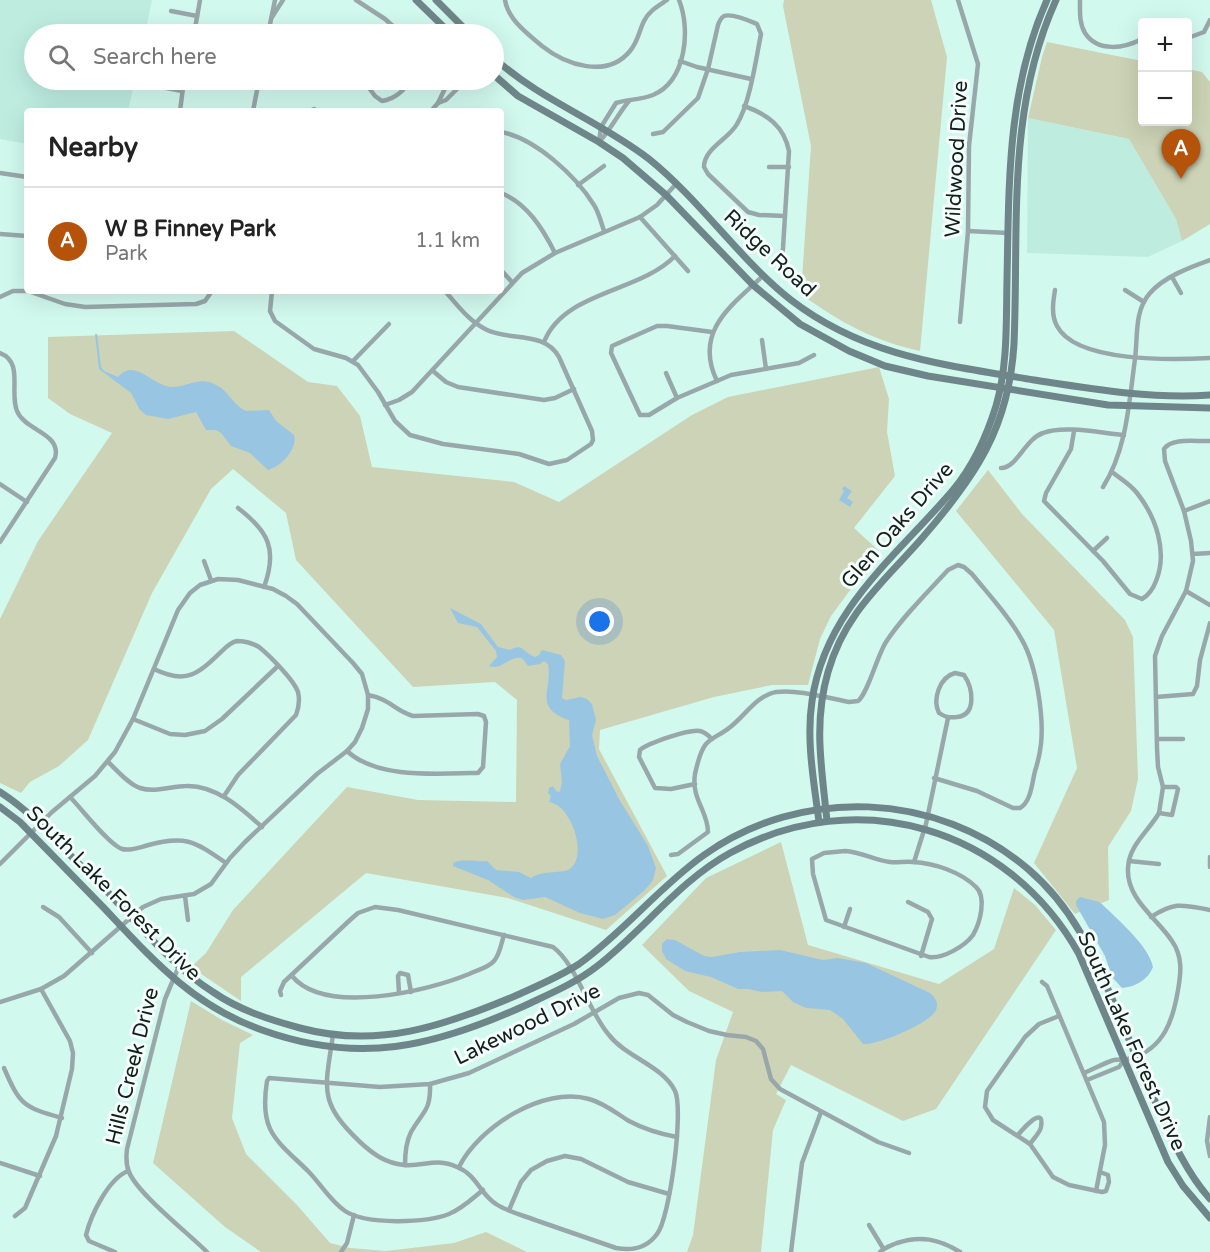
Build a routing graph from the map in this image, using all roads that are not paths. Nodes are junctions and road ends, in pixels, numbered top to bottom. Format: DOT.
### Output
graph roads {
  1 [pos="200,0"];
  2 [pos="275,0"];
  3 [pos="283,0"];
  4 [pos="356,0"];
  5 [pos="416,0"];
  6 [pos="436,0"];
  7 [pos="505,0"];
  8 [pos="667,0"];
  9 [pos="679,0"];
  10 [pos="958,0"];
  11 [pos="1047,0"];
  12 [pos="1056,0"];
  13 [pos="1080,0"];
  14 [pos="171,11"];
  15 [pos="197,16"];
  16 [pos="271,20"];
  17 [pos="1210,20"];
  18 [pos="196,24"];
  19 [pos="270,24"];
  20 [pos="391,24"];
  21 [pos="441,24"];
  22 [pos="460,24"];
  23 [pos="1204,32"];
  24 [pos="1192,36"];
  25 [pos="1210,38"];
  26 [pos="1138,42"];
  27 [pos="680,61"];
  28 [pos="504,67"];
  29 [pos="708,69"];
  30 [pos="751,79"];
  31 [pos="504,84"];
  32 [pos="177,90"];
  33 [pos="257,90"];
  34 [pos="370,90"];
  35 [pos="401,90"];
  36 [pos="444,90"];
  37 [pos="456,90"];
  38 [pos="182,91"];
  39 [pos="629,101"];
  40 [pos="438,103"];
  41 [pos="744,106"];
  42 [pos="180,108"];
  43 [pos="253,108"];
  44 [pos="434,108"];
  45 [pos="601,128"];
  46 [pos="608,132"];
  47 [pos="504,133"];
  48 [pos="654,134"];
  49 [pos="599,142"];
  50 [pos="604,166"];
  51 [pos="769,167"];
  52 [pos="789,167"];
  53 [pos="0,173"];
  54 [pos="24,177"];
  55 [pos="578,184"];
  56 [pos="676,184"];
  57 [pos="504,194"];
  58 [pos="666,195"];
  59 [pos="785,216"];
  60 [pos="640,217"];
  61 [pos="604,231"];
  62 [pos="968,231"];
  63 [pos="1008,233"];
  64 [pos="1017,233"];
  65 [pos="0,234"];
  66 [pos="24,236"];
  67 [pos="555,253"];
  68 [pos="675,256"];
  69 [pos="1210,260"];
  70 [pos="776,261"];
  71 [pos="688,271"];
  72 [pos="504,273"];
  73 [pos="764,275"];
  74 [pos="1172,277"];
  75 [pos="512,282"];
  76 [pos="753,285"];
  77 [pos="1055,290"];
  78 [pos="1125,290"];
  79 [pos="24,291"];
  80 [pos="504,291"];
  81 [pos="1181,293"];
  82 [pos="37,294"];
  83 [pos="210,294"];
  84 [pos="272,294"];
  85 [pos="448,294"];
  86 [pos="501,294"];
  87 [pos="0,297"];
  88 [pos="1144,302"];
  89 [pos="960,322"];
  90 [pos="475,323"];
  91 [pos="389,324"];
  92 [pos="712,332"];
  93 [pos="762,340"];
  94 [pos="544,342"];
  95 [pos="0,353"];
  96 [pos="814,355"];
  97 [pos="1135,358"];
  98 [pos="1210,358"];
  99 [pos="353,361"];
  100 [pos="930,363"];
  101 [pos="766,369"];
  102 [pos="433,371"];
  103 [pos="666,373"];
  104 [pos="1002,374"];
  105 [pos="928,376"];
  106 [pos="1011,376"];
  107 [pos="717,381"];
  108 [pos="1004,388"];
  109 [pos="574,389"];
  110 [pos="1130,394"];
  111 [pos="1210,395"];
  112 [pos="677,398"];
  113 [pos="385,405"];
  114 [pos="1129,407"];
  115 [pos="1210,408"];
  116 [pos="1074,431"];
  117 [pos="1124,435"];
  118 [pos="1210,441"];
  119 [pos="1000,468"];
  120 [pos="1112,472"];
  121 [pos="0,484"];
  122 [pos="1103,487"];
  123 [pos="953,495"];
  124 [pos="1210,501"];
  125 [pos="27,502"];
  126 [pos="238,508"];
  127 [pos="1184,511"];
  128 [pos="1107,538"];
  129 [pos="0,542"];
  130 [pos="1093,551"];
  131 [pos="1210,553"];
  132 [pos="1193,554"];
  133 [pos="204,561"];
  134 [pos="211,580"];
  135 [pos="264,587"];
  136 [pos="1186,591"];
  137 [pos="1210,605"];
  138 [pos="1210,622"];
  139 [pos="278,666"];
  140 [pos="154,669"];
  141 [pos="368,695"];
  142 [pos="813,695"];
  143 [pos="822,696"];
  144 [pos="1156,697"];
  145 [pos="948,718"];
  146 [pos="133,719"];
  147 [pos="712,739"];
  148 [pos="1157,739"];
  149 [pos="1183,739"];
  150 [pos="347,751"];
  151 [pos="108,762"];
  152 [pos="934,778"];
  153 [pos="695,784"];
  154 [pos="1163,787"];
  155 [pos="0,792"];
  156 [pos="224,796"];
  157 [pos="70,797"];
  158 [pos="0,807"];
  159 [pos="826,808"];
  160 [pos="817,809"];
  161 [pos="1159,813"];
  162 [pos="927,816"];
  163 [pos="823,822"];
  164 [pos="41,824"];
  165 [pos="262,826"];
  166 [pos="924,828"];
  167 [pos="32,834"];
  168 [pos="671,855"];
  169 [pos="1210,856"];
  170 [pos="1129,861"];
  171 [pos="914,862"];
  172 [pos="226,863"];
  173 [pos="0,864"];
  174 [pos="1159,864"];
  175 [pos="1210,867"];
  176 [pos="185,896"];
  177 [pos="909,902"];
  178 [pos="43,907"];
  179 [pos="850,909"];
  180 [pos="1210,910"];
  181 [pos="1151,916"];
  182 [pos="131,917"];
  183 [pos="188,920"];
  184 [pos="121,927"];
  185 [pos="844,927"];
  186 [pos="504,935"];
  187 [pos="92,953"];
  188 [pos="921,956"];
  189 [pos="179,966"];
  190 [pos="570,969"];
  191 [pos="291,976"];
  192 [pos="172,978"];
  193 [pos="578,980"];
  194 [pos="1042,982"];
  195 [pos="40,989"];
  196 [pos="411,992"];
  197 [pos="399,993"];
  198 [pos="281,995"];
  199 [pos="0,1002"];
  200 [pos="594,1013"];
  201 [pos="1059,1016"];
  202 [pos="333,1035"];
  203 [pos="331,1047"];
  204 [pos="1136,1057"];
  205 [pos="1124,1060"];
  206 [pos="4,1068"];
  207 [pos="1084,1073"];
  208 [pos="1087,1080"];
  209 [pos="327,1083"];
  210 [pos="430,1084"];
  211 [pos="680,1084"];
  212 [pos="674,1088"];
  213 [pos="821,1112"];
  214 [pos="1210,1117"];
  215 [pos="62,1118"];
  216 [pos="1018,1135"];
  217 [pos="677,1137"];
  218 [pos="1030,1144"];
  219 [pos="909,1153"];
  220 [pos="1210,1156"];
  221 [pos="0,1163"];
  222 [pos="405,1165"];
  223 [pos="459,1167"];
  224 [pos="128,1171"];
  225 [pos="1100,1173"];
  226 [pos="40,1176"];
  227 [pos="483,1190"];
  228 [pos="1096,1191"];
  229 [pos="669,1194"];
  230 [pos="1210,1198"];
  231 [pos="1199,1207"];
  232 [pos="509,1210"];
  233 [pos="354,1215"];
  234 [pos="15,1216"];
  235 [pos="1210,1218"];
  236 [pos="869,1224"];
  237 [pos="643,1249"];
  238 [pos="882,1250"];
  239 [pos="115,1252"];
  240 [pos="207,1252"];
  241 [pos="341,1252"];
  242 [pos="790,1252"];
  243 [pos="960,1252"];
  1 -- 15 [label="street"];
  2 -- 16 [label="street"];
  3 -- 16 [label="street"];
  4 -- 20 [label="street"];
  5 -- 21 [label="main road"];
  6 -- 22 [label="main road"];
  7 -- 8 [label="street"];
  9 -- 27 [label="street"];
  10 -- 62 [label="street, Wildwood Drive"];
  11 -- 63 [label="main road, Glen Oaks Drive"];
  12 -- 64 [label="main road, Glen Oaks Drive"];
  13 -- 26 [label="street"];
  14 -- 15 [label="street"];
  15 -- 18 [label="street"];
  16 -- 19 [label="street"];
  17 -- 23 [label="street"];
  23 -- 24 [label="street"];
  23 -- 25 [label="street"];
  27 -- 29 [label="street"];
  27 -- 39 [label="street"];
  28 -- 45 [label="main road, Ridge Road"];
  29 -- 30 [label="street"];
  29 -- 30 [label="street"];
  29 -- 48 [label="street"];
  30 -- 41 [label="street"];
  31 -- 49 [label="main road, Ridge Road"];
  32 -- 38 [label="street"];
  33 -- 43 [label="street"];
  34 -- 35 [label="street"];
  36 -- 40 [label="street"];
  37 -- 40 [label="street"];
  38 -- 42 [label="street"];
  39 -- 45 [label="street"];
  39 -- 46 [label="street"];
  40 -- 44 [label="street"];
  41 -- 52 [label="street"];
  41 -- 59 [label="street"];
  45 -- 46 [label="main road, Ridge Road"];
  45 -- 49 [label="street"];
  46 -- 49 [label="street"];
  46 -- 56 [label="main road, Ridge Road"];
  47 -- 55 [label="street"];
  49 -- 58 [label="main road, Ridge Road"];
  50 -- 55 [label="street"];
  51 -- 52 [label="street"];
  52 -- 59 [label="street"];
  53 -- 54 [label="street"];
  55 -- 61 [label="street"];
  56 -- 58 [label="street"];
  56 -- 73 [label="main road, Ridge Road"];
  57 -- 67 [label="street"];
  58 -- 60 [label="street"];
  58 -- 76 [label="main road, Ridge Road"];
  59 -- 70 [label="street"];
  60 -- 61 [label="street"];
  60 -- 68 [label="street"];
  61 -- 67 [label="street"];
  62 -- 63 [label="street"];
  62 -- 89 [label="street, Wildwood Drive"];
  63 -- 64 [label="street"];
  63 -- 104 [label="main road, Glen Oaks Drive"];
  64 -- 106 [label="main road, Glen Oaks Drive"];
  65 -- 66 [label="street"];
  67 -- 75 [label="street"];
  68 -- 71 [label="street"];
  68 -- 94 [label="street"];
  69 -- 74 [label="street"];
  72 -- 75 [label="street"];
  73 -- 76 [label="street"];
  73 -- 100 [label="main road, Ridge Road"];
  74 -- 81 [label="street"];
  74 -- 88 [label="street"];
  75 -- 80 [label="street"];
  76 -- 92 [label="street"];
  76 -- 105 [label="main road, Ridge Road"];
  77 -- 97 [label="street"];
  78 -- 88 [label="street"];
  79 -- 87 [label="street"];
  82 -- 83 [label="street"];
  84 -- 99 [label="street"];
  85 -- 90 [label="street"];
  86 -- 90 [label="street"];
  88 -- 97 [label="street"];
  90 -- 94 [label="street"];
  90 -- 102 [label="street"];
  91 -- 99 [label="street"];
  92 -- 107 [label="street"];
  92 -- 112 [label="street"];
  93 -- 101 [label="street"];
  94 -- 109 [label="street"];
  95 -- 125 [label="street"];
  96 -- 101 [label="street"];
  97 -- 98 [label="street"];
  97 -- 110 [label="street"];
  99 -- 113 [label="street"];
  100 -- 104 [label="main road, Ridge Road"];
  100 -- 105 [label="main road"];
  101 -- 107 [label="street"];
  102 -- 109 [label="street"];
  102 -- 113 [label="street"];
  103 -- 112 [label="street"];
  104 -- 106 [label="main road, Ridge Road"];
  104 -- 108 [label="main road, Glen Oaks Drive"];
  105 -- 108 [label="main road, Ridge Road"];
  106 -- 108 [label="main road, Glen Oaks Drive"];
  106 -- 110 [label="main road, Ridge Road"];
  107 -- 112 [label="street"];
  108 -- 114 [label="main road, Ridge Road"];
  108 -- 123 [label="main road, Glen Oaks Drive"];
  109 -- 113 [label="street"];
  110 -- 111 [label="main road, Ridge Road"];
  110 -- 114 [label="street"];
  114 -- 115 [label="main road, Ridge Road"];
  114 -- 117 [label="street"];
  116 -- 117 [label="street"];
  116 -- 119 [label="street"];
  116 -- 130 [label="street"];
  117 -- 120 [label="street"];
  118 -- 127 [label="street"];
  120 -- 122 [label="street"];
  120 -- 130 [label="street"];
  121 -- 125 [label="street"];
  123 -- 142 [label="main road, Glen Oaks Drive"];
  123 -- 143 [label="main road, Glen Oaks Drive"];
  124 -- 127 [label="street"];
  125 -- 129 [label="street"];
  126 -- 135 [label="street"];
  127 -- 132 [label="street"];
  128 -- 130 [label="street"];
  131 -- 132 [label="street"];
  132 -- 136 [label="street"];
  133 -- 134 [label="street"];
  134 -- 135 [label="street"];
  134 -- 140 [label="street"];
  135 -- 141 [label="street"];
  136 -- 137 [label="street"];
  136 -- 144 [label="street"];
  138 -- 144 [label="street"];
  139 -- 140 [label="street"];
  139 -- 146 [label="street"];
  139 -- 156 [label="street"];
  140 -- 146 [label="street"];
  141 -- 150 [label="street"];
  141 -- 150 [label="street"];
  142 -- 143 [label="street"];
  142 -- 147 [label="street"];
  142 -- 160 [label="main road, Glen Oaks Drive"];
  143 -- 152 [label="street"];
  143 -- 159 [label="main road, Glen Oaks Drive"];
  144 -- 148 [label="street"];
  145 -- 145 [label="street"];
  145 -- 152 [label="street"];
  146 -- 151 [label="street"];
  147 -- 153 [label="street"];
  147 -- 153 [label="street"];
  148 -- 149 [label="street"];
  148 -- 154 [label="street"];
  150 -- 165 [label="street"];
  151 -- 156 [label="street"];
  151 -- 157 [label="street"];
  152 -- 162 [label="street"];
  153 -- 168 [label="street"];
  154 -- 161 [label="street"];
  154 -- 161 [label="street"];
  155 -- 164 [label="main road, South Lake Forest Drive"];
  156 -- 165 [label="street"];
  157 -- 164 [label="street"];
  157 -- 172 [label="street"];
  158 -- 167 [label="main road, South Lake Forest Drive"];
  159 -- 160 [label="main road, South Lake Forest Drive"];
  159 -- 162 [label="main road, South Lake Forest Drive"];
  159 -- 163 [label="main road, Glen Oaks Drive"];
  160 -- 163 [label="main road, Glen Oaks Drive"];
  160 -- 190 [label="main road, South Lake Forest Drive"];
  161 -- 170 [label="street"];
  162 -- 166 [label="street"];
  162 -- 204 [label="main road, South Lake Forest Drive"];
  163 -- 166 [label="main road, South Lake Forest Drive"];
  163 -- 193 [label="main road, South Lake Forest Drive"];
  164 -- 167 [label="street"];
  164 -- 182 [label="main road, South Lake Forest Drive"];
  165 -- 172 [label="street"];
  166 -- 171 [label="street"];
  166 -- 205 [label="main road, South Lake Forest Drive"];
  167 -- 173 [label="street"];
  167 -- 184 [label="main road, South Lake Forest Drive"];
  169 -- 175 [label="street"];
  170 -- 174 [label="street"];
  170 -- 181 [label="street"];
  171 -- 185 [label="street"];
  171 -- 188 [label="street"];
  172 -- 176 [label="street"];
  176 -- 182 [label="street"];
  176 -- 183 [label="street"];
  177 -- 188 [label="street"];
  178 -- 187 [label="street"];
  179 -- 185 [label="street"];
  180 -- 181 [label="street"];
  181 -- 204 [label="street"];
  182 -- 184 [label="street"];
  182 -- 189 [label="main road, South Lake Forest Drive"];
  184 -- 187 [label="street"];
  184 -- 192 [label="main road, South Lake Forest Drive"];
  185 -- 188 [label="street"];
  186 -- 190 [label="street"];
  186 -- 191 [label="street"];
  186 -- 196 [label="street"];
  187 -- 195 [label="street"];
  189 -- 192 [label="street, Hills Creek Drive"];
  189 -- 202 [label="main road, South Lake Forest Drive"];
  190 -- 193 [label="street"];
  190 -- 202 [label="main road, South Lake Forest Drive"];
  191 -- 197 [label="street"];
  191 -- 198 [label="street"];
  192 -- 203 [label="main road, South Lake Forest Drive"];
  192 -- 224 [label="street, Hills Creek Drive"];
  193 -- 200 [label="street"];
  193 -- 203 [label="main road, South Lake Forest Drive"];
  194 -- 201 [label="street"];
  195 -- 199 [label="street"];
  195 -- 215 [label="street"];
  196 -- 197 [label="street"];
  196 -- 197 [label="street"];
  200 -- 210 [label="street, Lakewood Drive"];
  200 -- 212 [label="street"];
  200 -- 213 [label="street, Lakewood Drive"];
  201 -- 207 [label="street"];
  201 -- 216 [label="street"];
  202 -- 203 [label="street"];
  203 -- 209 [label="street"];
  204 -- 205 [label="street"];
  204 -- 230 [label="main road, South Lake Forest Drive"];
  205 -- 207 [label="street"];
  205 -- 208 [label="street"];
  205 -- 231 [label="main road, South Lake Forest Drive"];
  206 -- 215 [label="street"];
  207 -- 208 [label="street"];
  208 -- 225 [label="street"];
  209 -- 210 [label="street, Lakewood Drive"];
  209 -- 222 [label="street"];
  209 -- 233 [label="street, Lakewood Drive"];
  210 -- 222 [label="street"];
  211 -- 212 [label="street"];
  212 -- 217 [label="street"];
  213 -- 219 [label="street, Lakewood Drive"];
  213 -- 242 [label="street"];
  214 -- 220 [label="street"];
  215 -- 226 [label="street"];
  216 -- 218 [label="street"];
  216 -- 218 [label="street"];
  217 -- 223 [label="street"];
  217 -- 229 [label="street"];
  218 -- 228 [label="street"];
  221 -- 226 [label="street"];
  222 -- 223 [label="street"];
  223 -- 227 [label="street"];
  224 -- 239 [label="street"];
  224 -- 240 [label="street, Hills Creek Drive"];
  225 -- 228 [label="street"];
  225 -- 228 [label="street"];
  226 -- 234 [label="street"];
  227 -- 232 [label="street"];
  227 -- 233 [label="street, Lakewood Drive"];
  229 -- 232 [label="street"];
  229 -- 237 [label="street"];
  230 -- 231 [label="street"];
  231 -- 235 [label="main road, South Lake Forest Drive"];
  232 -- 237 [label="street"];
  233 -- 241 [label="street"];
  236 -- 238 [label="street"];
  238 -- 243 [label="street"];
}
